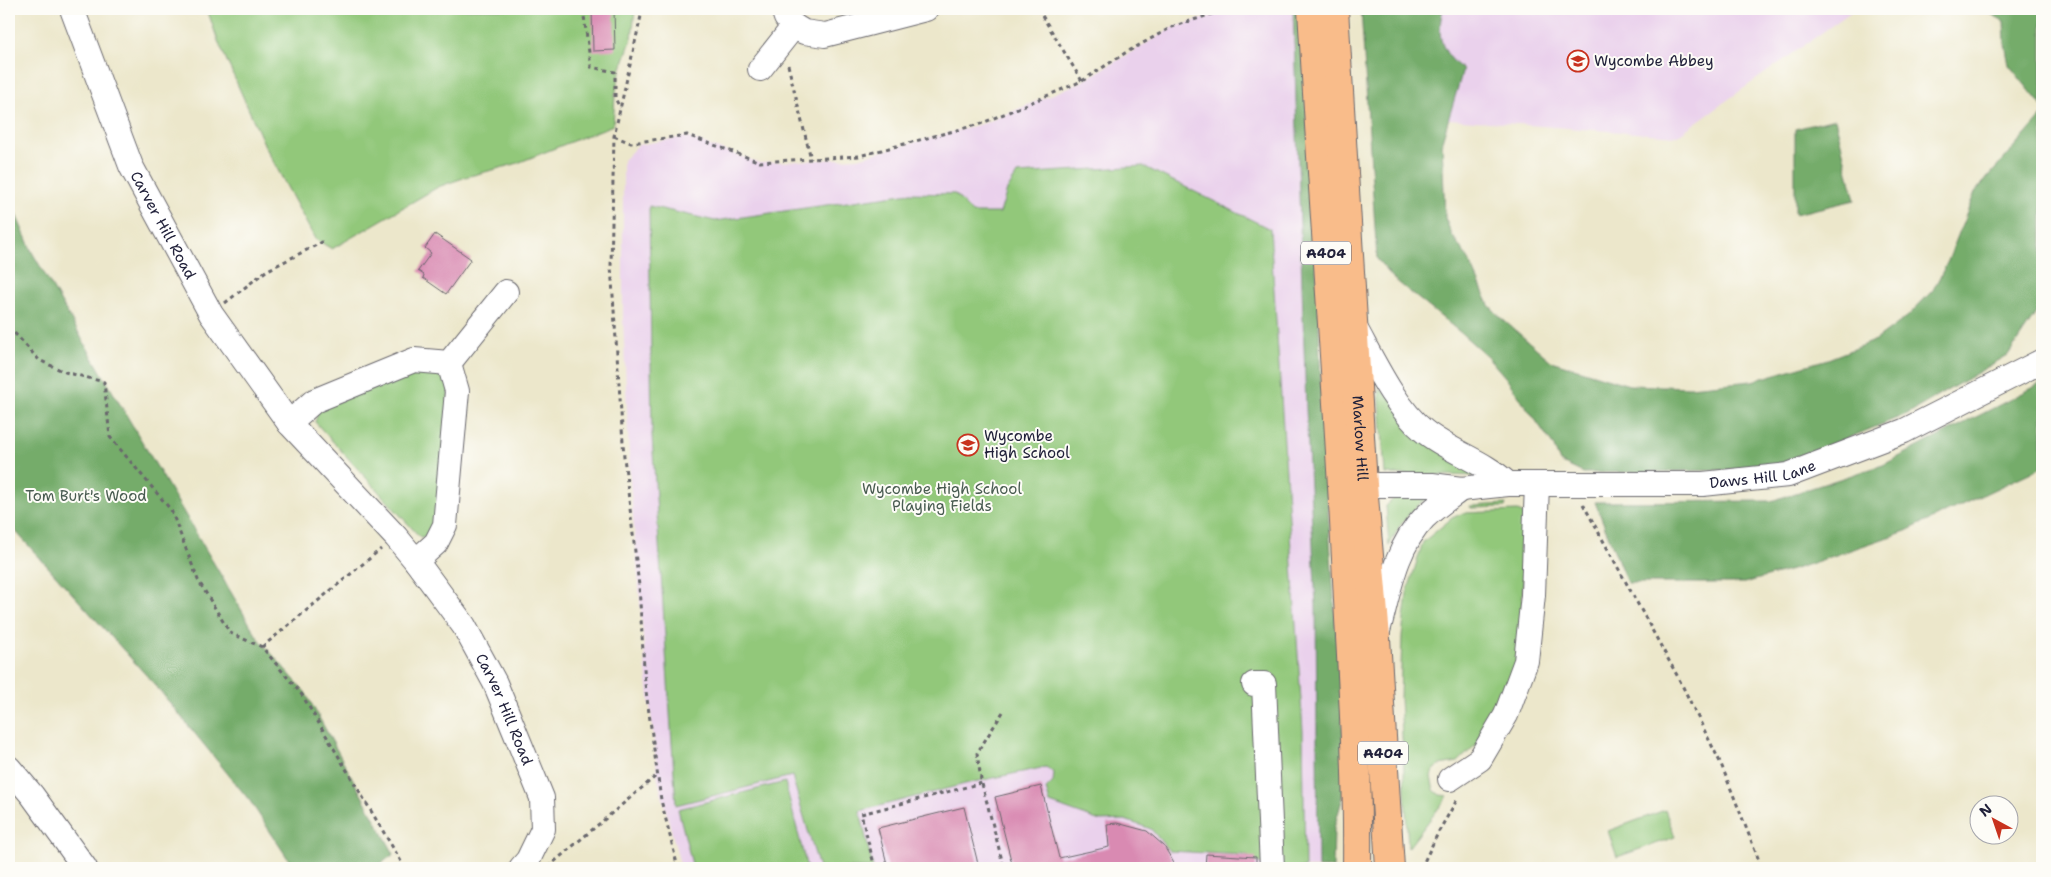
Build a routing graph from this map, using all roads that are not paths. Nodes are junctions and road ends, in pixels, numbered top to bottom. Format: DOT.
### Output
graph roads {
  1 [pos="72,9"];
  2 [pos="926,9"];
  3 [pos="1312,9"];
  4 [pos="1334,9"];
  5 [pos="786,25"];
  6 [pos="760,69"];
  7 [pos="506,292"];
  8 [pos="1354,326"];
  9 [pos="2042,361"];
  10 [pos="449,363"];
  11 [pos="289,423"];
  12 [pos="1508,484"];
  13 [pos="1537,484"];
  14 [pos="1461,489"];
  15 [pos="1353,491"];
  16 [pos="416,561"];
  17 [pos="1376,638"];
  18 [pos="1254,684"];
  19 [pos="9,768"];
  20 [pos="1456,785"];
  21 [pos="534,866"];
  22 [pos="85,868"];
  23 [pos="1272,868"];
  24 [pos="1357,868"];
  25 [pos="1390,868"];
  1 -- 11 [label="street, Carver Hill Road"];
  2 -- 5 [label="street"];
  3 -- 15 [label="main road, Marlow Hill / A404"];
  4 -- 8 [label="main road, Marlow Hill / A404"];
  5 -- 6 [label="street"];
  7 -- 10 [label="street"];
  8 -- 12 [label="street"];
  8 -- 15 [label="main road, Marlow Hill / A404"];
  9 -- 13 [label="street, Daws Hill Lane"];
  10 -- 11 [label="street"];
  10 -- 16 [label="street"];
  11 -- 16 [label="street, Carver Hill Road"];
  12 -- 13 [label="street, Daws Hill Lane"];
  12 -- 14 [label="street, Daws Hill Lane"];
  13 -- 20 [label="street"];
  14 -- 15 [label="street, Daws Hill Lane"];
  14 -- 17 [label="street"];
  15 -- 17 [label="main road, Marlow Hill / A404"];
  15 -- 24 [label="main road, Marlow Hill / A404"];
  16 -- 21 [label="street, Carver Hill Road"];
  17 -- 25 [label="main road, Marlow Hill / A404"];
  18 -- 23 [label="street"];
  19 -- 22 [label="street"];
}
